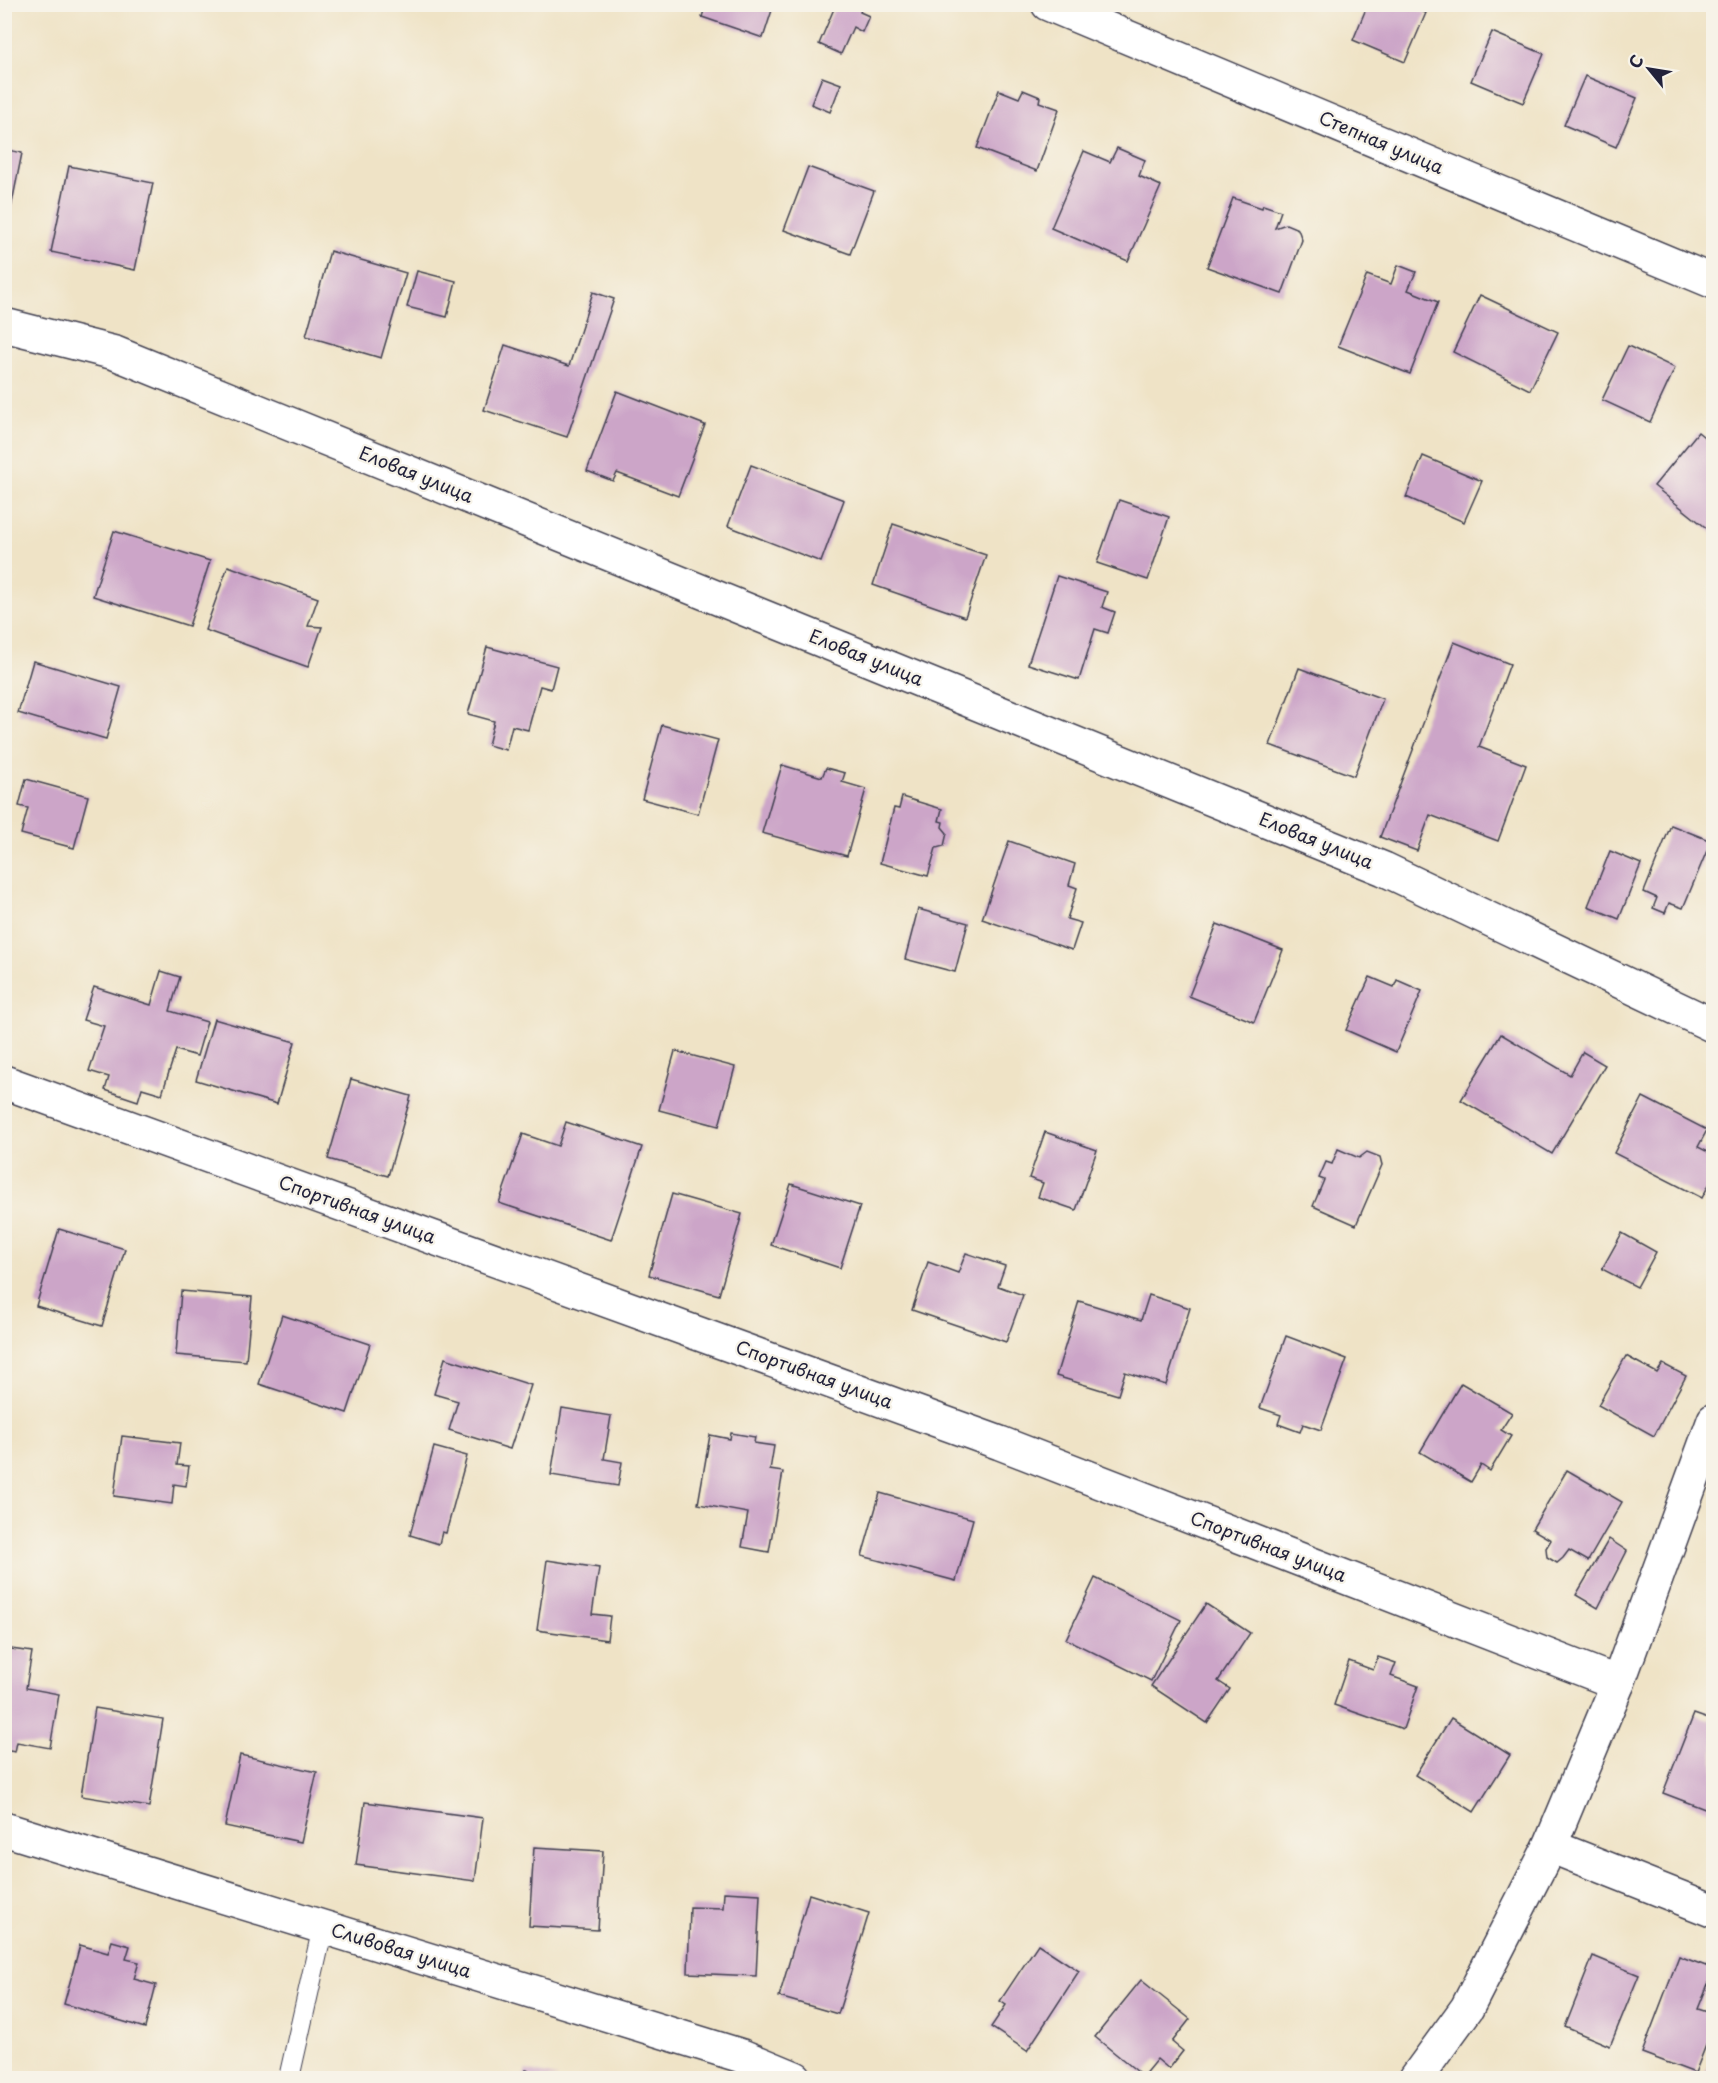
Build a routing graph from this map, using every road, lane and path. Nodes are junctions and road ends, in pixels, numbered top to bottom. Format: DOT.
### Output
graph roads {
  1 [pos="1048,4"];
  2 [pos="1713,282"];
  3 [pos="4,325"];
  4 [pos="1713,1026"];
  5 [pos="4,1082"];
  6 [pos="1713,1420"];
  7 [pos="1618,1683"];
  8 [pos="4,1829"];
  9 [pos="1550,1846"];
  10 [pos="1713,1911"];
  11 [pos="323,1927"];
  12 [pos="289,2079"];
  13 [pos="795,2079"];
  14 [pos="1416,2079"];
  1 -- 2 [label="street, Степная улица"];
  3 -- 4 [label="street, Еловая улица"];
  5 -- 7 [label="street, Спортивная улица"];
  6 -- 7 [label="street"];
  7 -- 9 [label="street"];
  8 -- 11 [label="street, Сливовая улица"];
  9 -- 10 [label="street"];
  9 -- 14 [label="street"];
  11 -- 12 [label="lane"];
  11 -- 13 [label="street, Сливовая улица"];
}
